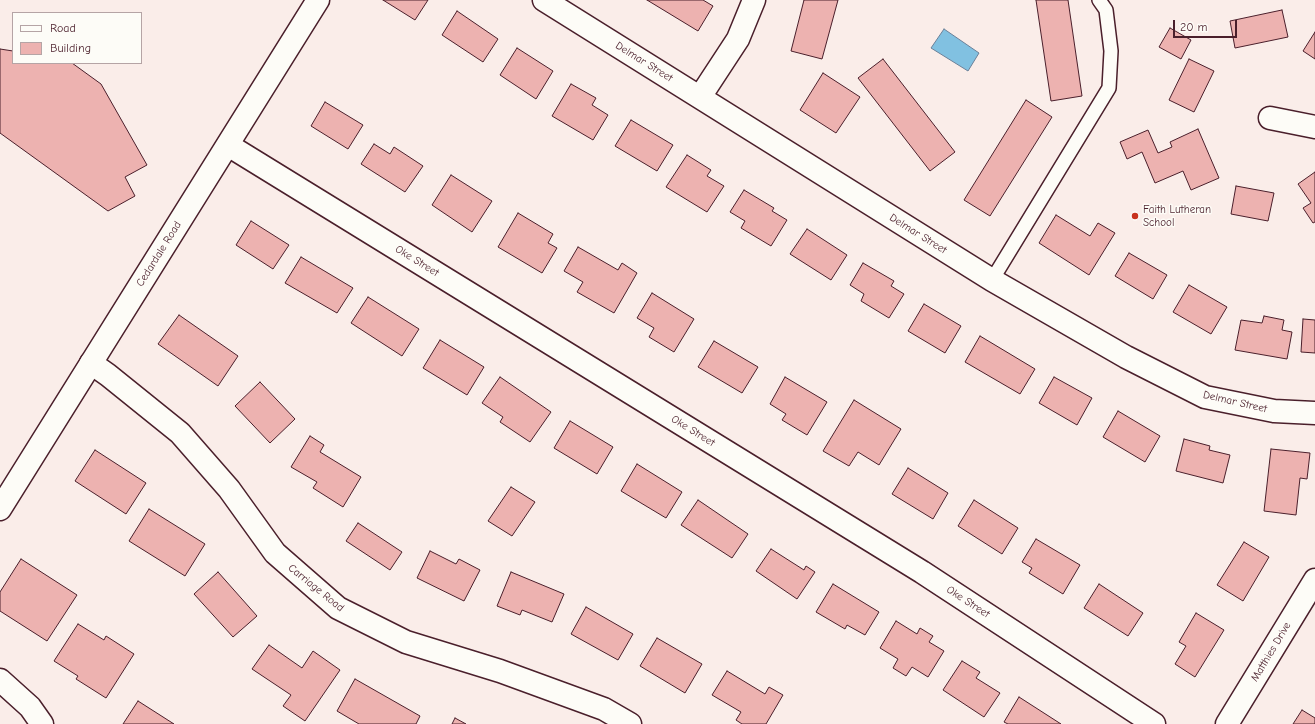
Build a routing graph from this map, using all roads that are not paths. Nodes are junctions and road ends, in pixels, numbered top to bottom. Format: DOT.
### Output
graph roads {
  1 [pos="318,0"];
  2 [pos="544,0"];
  3 [pos="754,0"];
  4 [pos="1099,0"];
  5 [pos="700,97"];
  6 [pos="1270,118"];
  7 [pos="1315,127"];
  8 [pos="228,144"];
  9 [pos="992,280"];
  10 [pos="91,363"];
  11 [pos="1315,413"];
  12 [pos="0,509"];
  13 [pos="1315,580"];
  14 [pos="0,680"];
  15 [pos="42,724"];
  16 [pos="630,724"];
  17 [pos="1154,724"];
  18 [pos="1227,724"];
  1 -- 8 [label="street, Cedardale Road"];
  2 -- 5 [label="street, Delmar Street"];
  3 -- 5 [label="street"];
  4 -- 9 [label="lane"];
  5 -- 9 [label="street, Delmar Street"];
  6 -- 7 [label="street"];
  8 -- 10 [label="street, Cedardale Road"];
  8 -- 17 [label="street, Oke Street"];
  9 -- 11 [label="street, Delmar Street"];
  10 -- 12 [label="street, Cedardale Road"];
  10 -- 16 [label="street, Carriage Road"];
  13 -- 18 [label="street, Matthies Drive"];
  14 -- 15 [label="street"];
}
